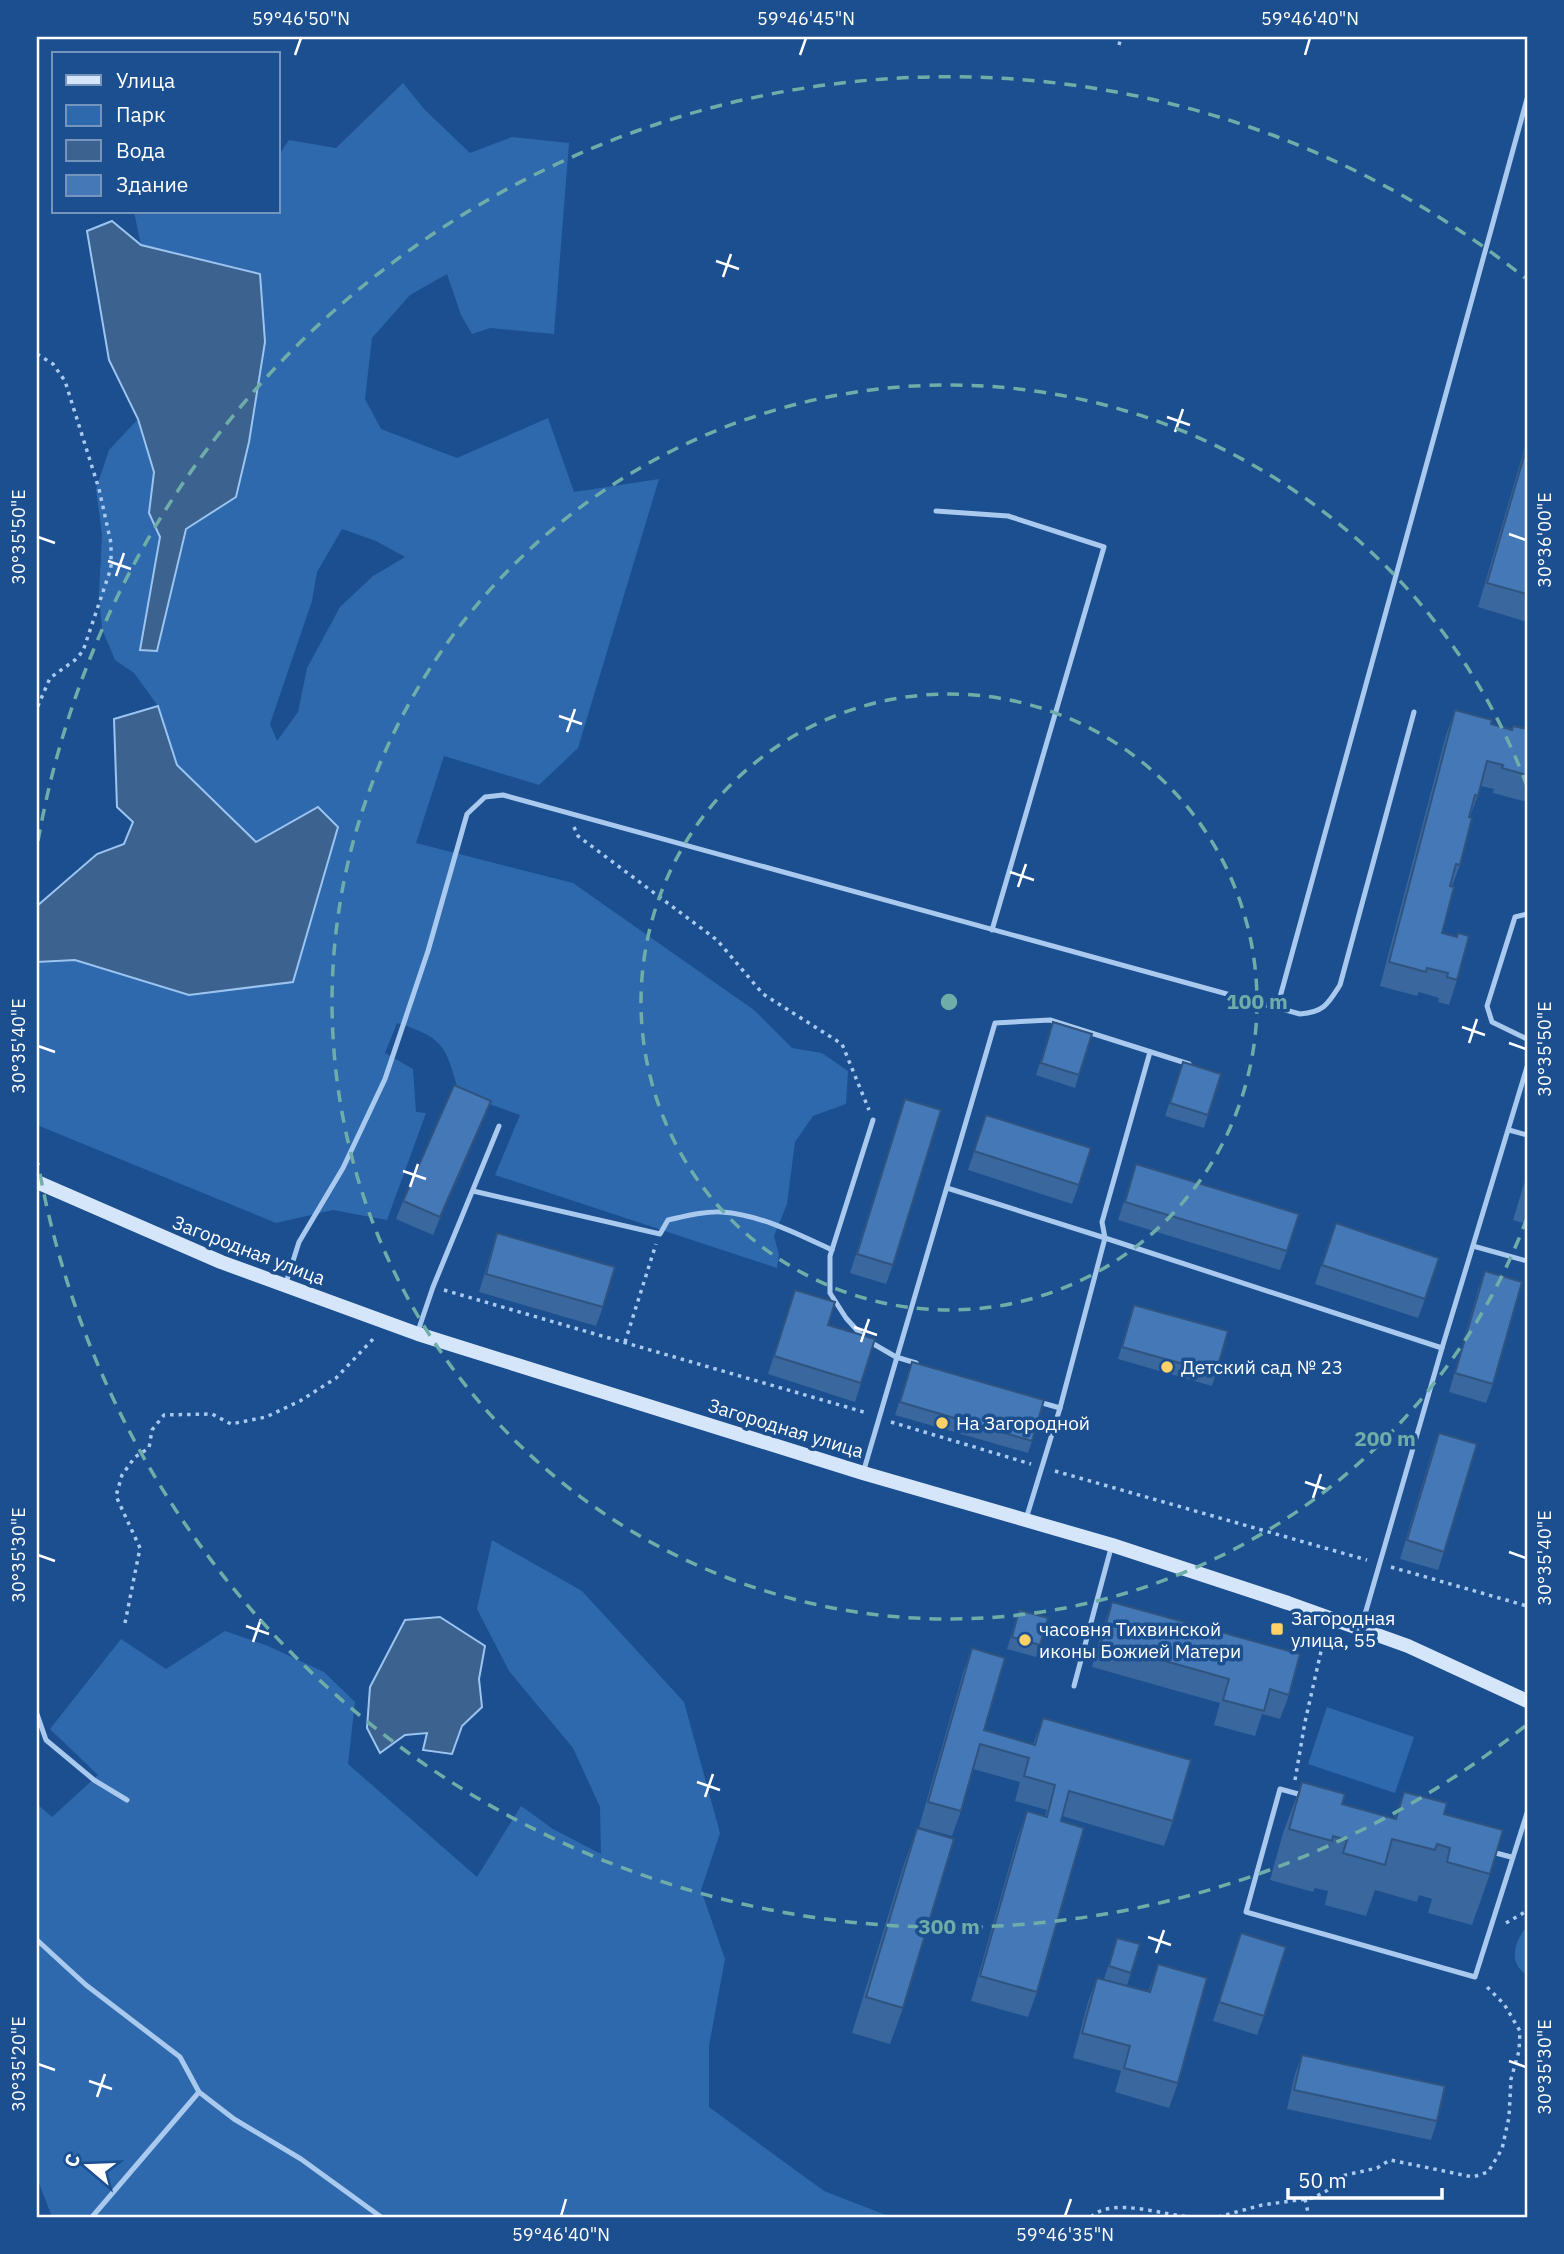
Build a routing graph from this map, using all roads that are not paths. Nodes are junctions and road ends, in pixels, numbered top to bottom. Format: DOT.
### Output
graph roads {
  1 [pos="1527,99"];
  2 [pos="936,512"];
  3 [pos="1414,712"];
  4 [pos="1527,914"];
  5 [pos="992,930"];
  6 [pos="1277,1008"];
  7 [pos="1527,1039"];
  8 [pos="1150,1052"];
  9 [pos="1192,1066"];
  10 [pos="1527,1067"];
  11 [pos="873,1120"];
  12 [pos="499,1126"];
  13 [pos="1509,1130"];
  14 [pos="1527,1135"];
  15 [pos="37,1182"];
  16 [pos="947,1188"];
  17 [pos="473,1191"];
  18 [pos="1105,1238"];
  19 [pos="1473,1246"];
  20 [pos="832,1250"];
  21 [pos="1527,1261"];
  22 [pos="285,1286"];
  23 [pos="418,1334"];
  24 [pos="1442,1348"];
  25 [pos="896,1357"];
  26 [pos="921,1365"];
  27 [pos="1034,1400"];
  28 [pos="1060,1408"];
  29 [pos="863,1473"];
  30 [pos="1026,1519"];
  31 [pos="1112,1545"];
  32 [pos="1361,1628"];
  33 [pos="1074,1686"];
  34 [pos="1527,1700"];
  35 [pos="37,1714"];
  36 [pos="1305,1796"];
  37 [pos="127,1800"];
  38 [pos="1527,1813"];
  39 [pos="1486,1850"];
  40 [pos="1511,1857"];
  41 [pos="37,1940"];
  42 [pos="199,2092"];
  43 [pos="92,2217"];
  44 [pos="381,2217"];
  1 -- 6 [label="lane"];
  2 -- 5 [label="lane"];
  3 -- 6 [label="lane"];
  4 -- 7 [label="lane"];
  5 -- 6 [label="lane"];
  5 -- 22 [label="lane"];
  8 -- 9 [label="lane"];
  8 -- 16 [label="lane"];
  8 -- 18 [label="lane"];
  10 -- 13 [label="lane"];
  11 -- 20 [label="lane"];
  12 -- 17 [label="lane"];
  13 -- 14 [label="lane"];
  13 -- 19 [label="lane"];
  15 -- 22 [label="main road, Загородная улица"];
  16 -- 18 [label="lane"];
  16 -- 25 [label="lane"];
  17 -- 20 [label="lane"];
  17 -- 23 [label="lane"];
  18 -- 24 [label="lane"];
  18 -- 28 [label="lane"];
  19 -- 21 [label="lane"];
  19 -- 24 [label="lane"];
  20 -- 25 [label="lane"];
  22 -- 23 [label="main road, Загородная улица"];
  23 -- 29 [label="main road, Загородная улица"];
  24 -- 32 [label="lane"];
  25 -- 26 [label="lane"];
  25 -- 29 [label="lane"];
  27 -- 28 [label="lane"];
  28 -- 30 [label="lane"];
  29 -- 30 [label="main road, Загородная улица"];
  30 -- 31 [label="main road, Загородная улица"];
  31 -- 32 [label="main road, Загородная улица"];
  31 -- 33 [label="lane"];
  32 -- 34 [label="main road, Загородная улица"];
  35 -- 37 [label="lane"];
  36 -- 40 [label="lane"];
  38 -- 40 [label="lane"];
  39 -- 40 [label="lane"];
  41 -- 42 [label="lane"];
  42 -- 43 [label="lane"];
  42 -- 44 [label="lane"];
}
